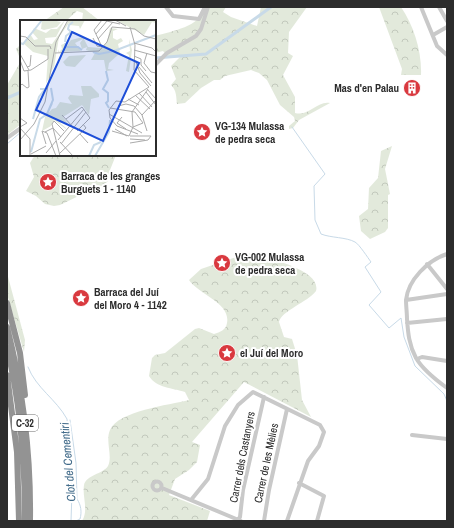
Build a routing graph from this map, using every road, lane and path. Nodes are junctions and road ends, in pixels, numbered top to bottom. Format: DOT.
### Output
graph roads {
  1 [pos="166,7"];
  2 [pos="205,7"];
  3 [pos="208,7"];
  4 [pos="421,7"];
  5 [pos="439,7"];
  6 [pos="447,21"];
  7 [pos="447,27"];
  8 [pos="432,35"];
  9 [pos="447,55"];
  10 [pos="156,64"];
  11 [pos="20,129"];
  12 [pos="7,138"];
  13 [pos="447,254"];
  14 [pos="427,264"];
  15 [pos="447,289"];
  16 [pos="447,294"];
  17 [pos="406,300"];
  18 [pos="7,303"];
  19 [pos="447,319"];
  20 [pos="407,322"];
  21 [pos="7,327"];
  22 [pos="7,348"];
  23 [pos="417,359"];
  24 [pos="447,361"];
  25 [pos="7,375"];
  26 [pos="447,388"];
  27 [pos="264,397"];
  28 [pos="287,409"];
  29 [pos="26,427"];
  30 [pos="412,435"];
  31 [pos="447,439"];
  32 [pos="300,483"];
  33 [pos="162,488"];
  34 [pos="190,500"];
  35 [pos="229,519"];
  36 [pos="19,521"];
  37 [pos="25,521"];
  38 [pos="30,521"];
  39 [pos="239,521"];
  40 [pos="264,521"];
  41 [pos="287,521"];
  42 [pos="317,521"];
  1 -- 2 [label="street"];
  3 -- 10 [label="street"];
  4 -- 8 [label="street"];
  5 -- 6 [label="street"];
  7 -- 8 [label="street"];
  8 -- 9 [label="street"];
  11 -- 12 [label="street"];
  13 -- 14 [label="street"];
  14 -- 15 [label="street"];
  14 -- 17 [label="street"];
  16 -- 17 [label="street"];
  17 -- 20 [label="street"];
  18 -- 29 [label="highway"];
  19 -- 20 [label="street"];
  20 -- 23 [label="street"];
  21 -- 29 [label="highway, C-32"];
  22 -- 37 [label="highway, C-32"];
  23 -- 24 [label="street"];
  23 -- 26 [label="street"];
  25 -- 36 [label="highway"];
  27 -- 28 [label="street"];
  27 -- 34 [label="street"];
  27 -- 39 [label="street, Carrer dels Castanyers"];
  28 -- 32 [label="street"];
  28 -- 40 [label="street, Carrer de les Mèlies"];
  29 -- 38 [label="highway, C-32"];
  30 -- 31 [label="street"];
  32 -- 41 [label="street"];
  32 -- 42 [label="street"];
  33 -- 34 [label="street"];
  34 -- 35 [label="street"];
  35 -- 39 [label="street"];
}
